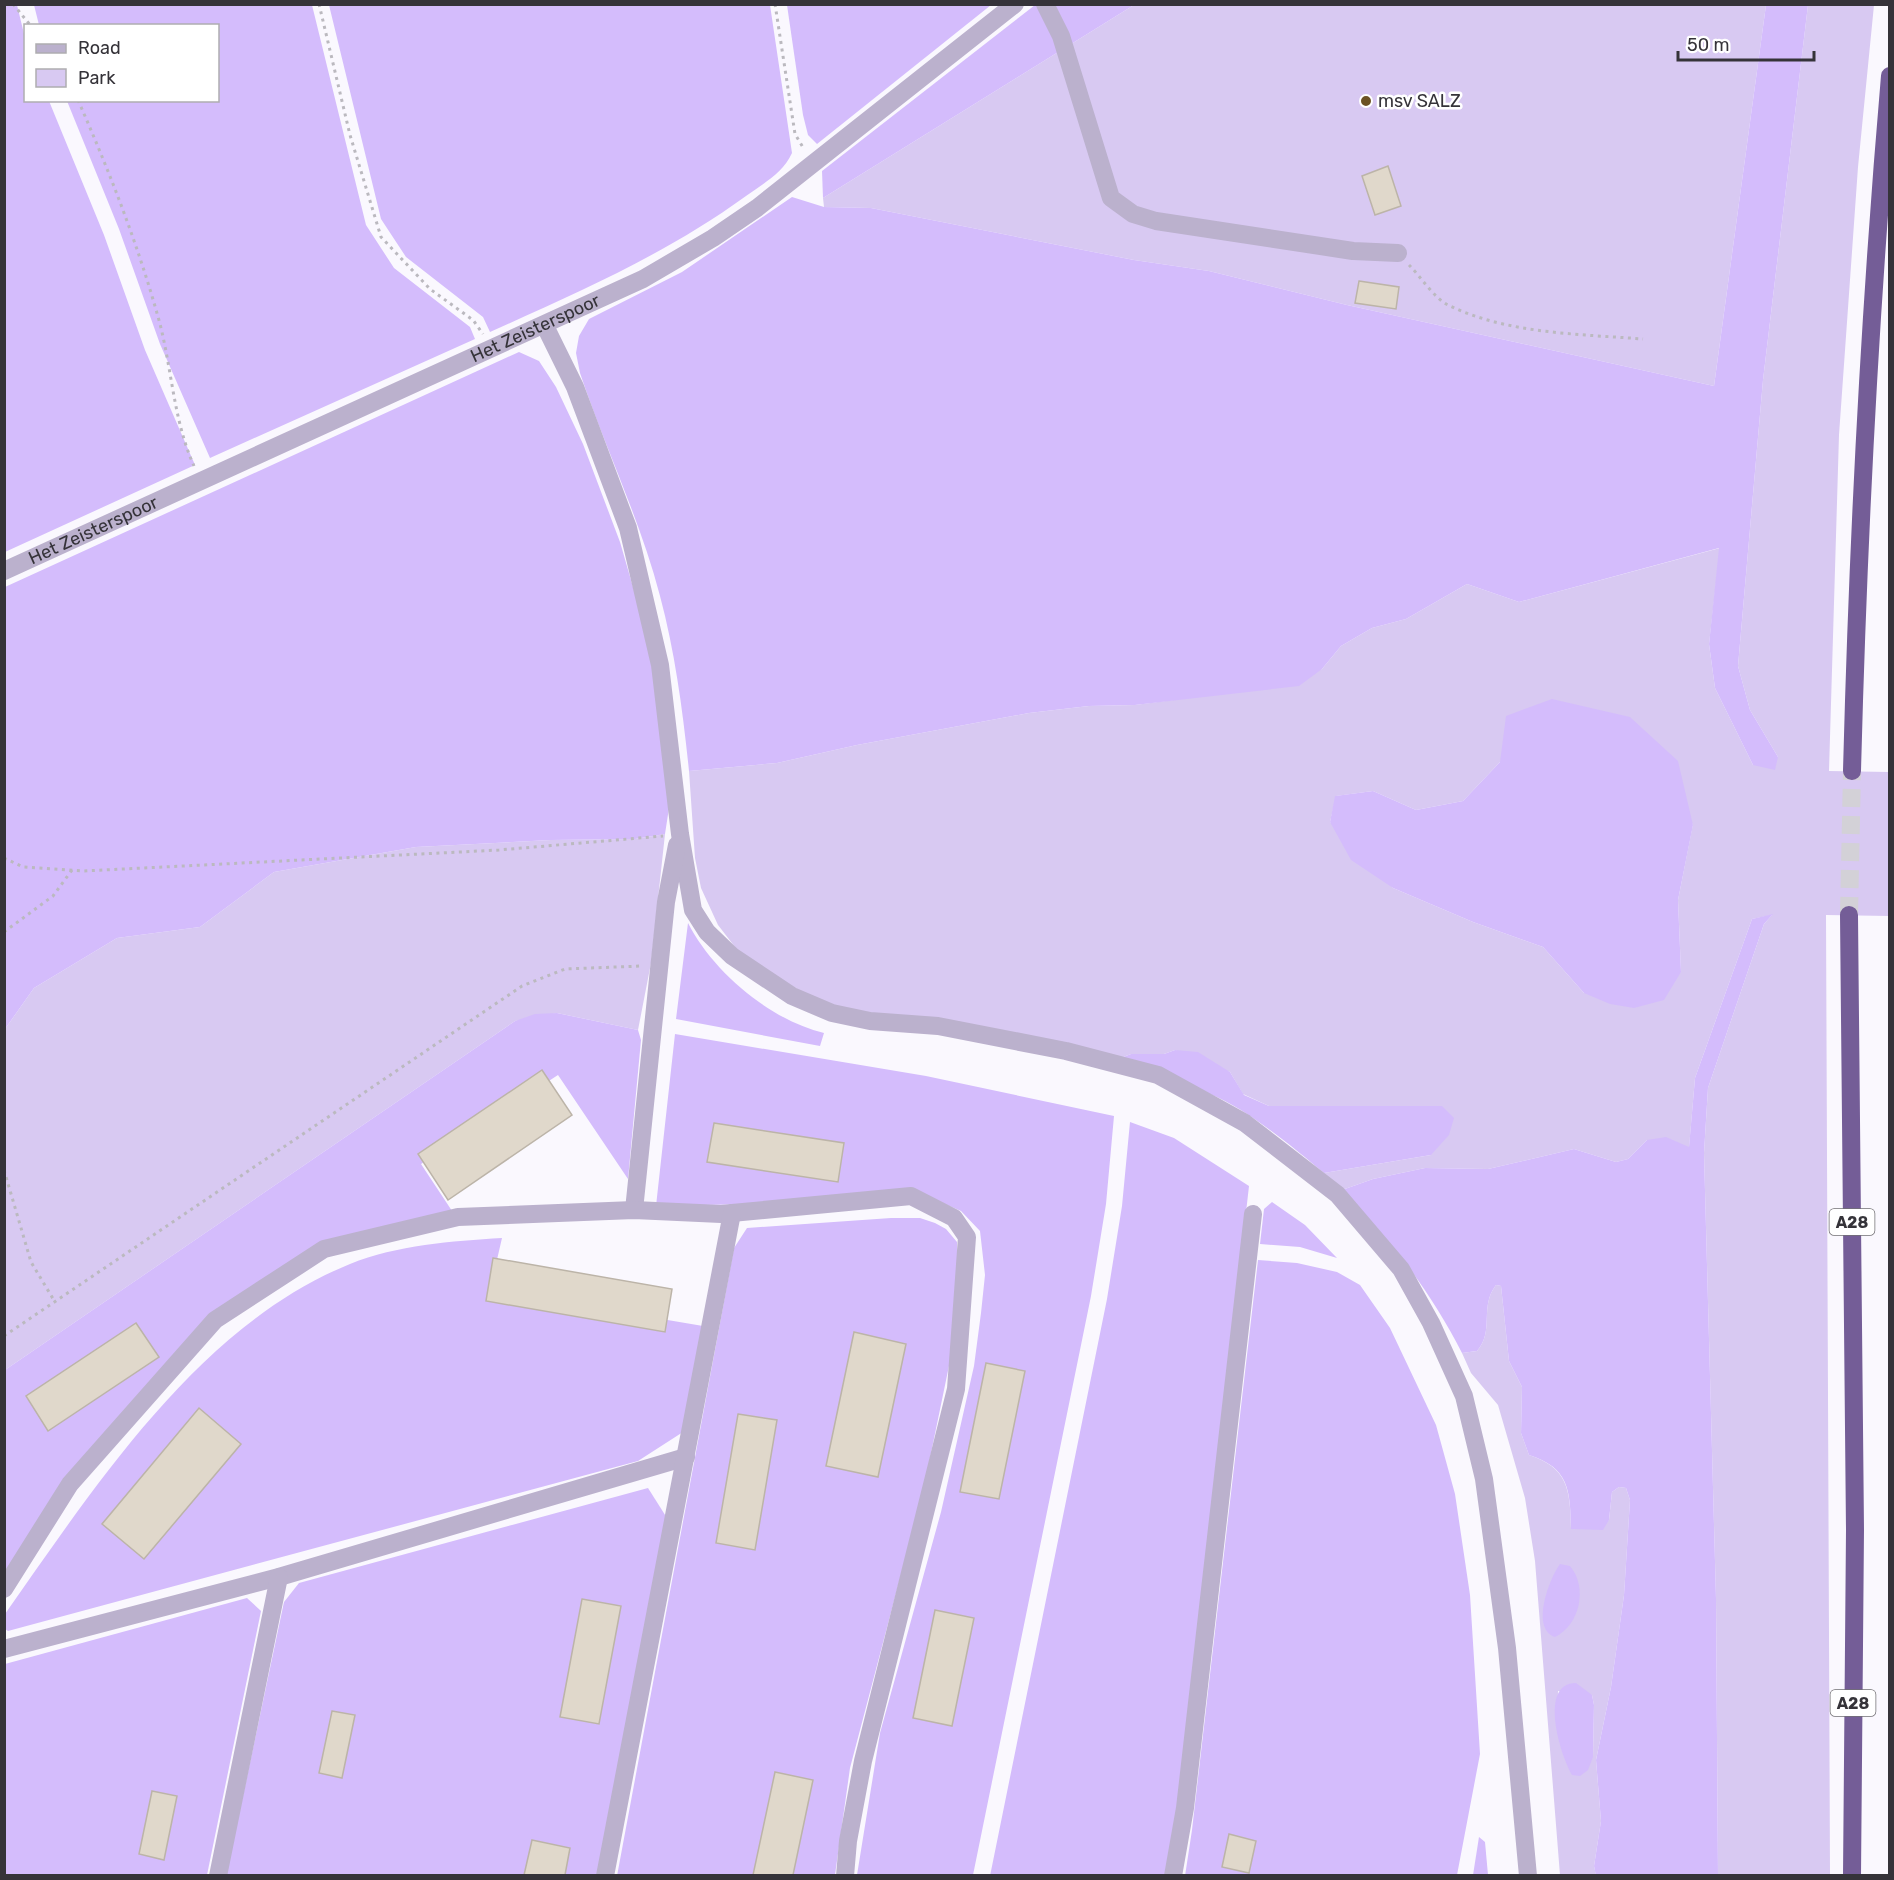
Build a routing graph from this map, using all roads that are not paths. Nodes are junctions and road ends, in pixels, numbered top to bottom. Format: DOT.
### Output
graph roads {
  1 [pos="1014,4"];
  2 [pos="1045,4"];
  3 [pos="1890,76"];
  4 [pos="1398,253"];
  5 [pos="545,326"];
  6 [pos="4,571"];
  7 [pos="1852,771"];
  8 [pos="680,834"];
  9 [pos="1850,915"];
  10 [pos="634,1210"];
  11 [pos="732,1213"];
  12 [pos="1253,1214"];
  13 [pos="686,1456"];
  14 [pos="279,1577"];
  15 [pos="4,1589"];
  16 [pos="4,1649"];
  17 [pos="219,1875"];
  18 [pos="605,1875"];
  19 [pos="845,1875"];
  20 [pos="1173,1875"];
  21 [pos="1528,1875"];
  22 [pos="1852,1875"];
  1 -- 5 [label="street, Het Zeisterspoor"];
  2 -- 4 [label="street"];
  3 -- 7 [label="highway"];
  5 -- 6 [label="street, Het Zeisterspoor"];
  5 -- 8 [label="street"];
  8 -- 10 [label="street"];
  8 -- 21 [label="street"];
  9 -- 22 [label="highway, A28"];
  10 -- 11 [label="street"];
  10 -- 15 [label="street"];
  11 -- 13 [label="street"];
  11 -- 19 [label="street"];
  12 -- 20 [label="street"];
  13 -- 14 [label="street"];
  13 -- 18 [label="street"];
  14 -- 16 [label="street"];
  14 -- 17 [label="street"];
}
